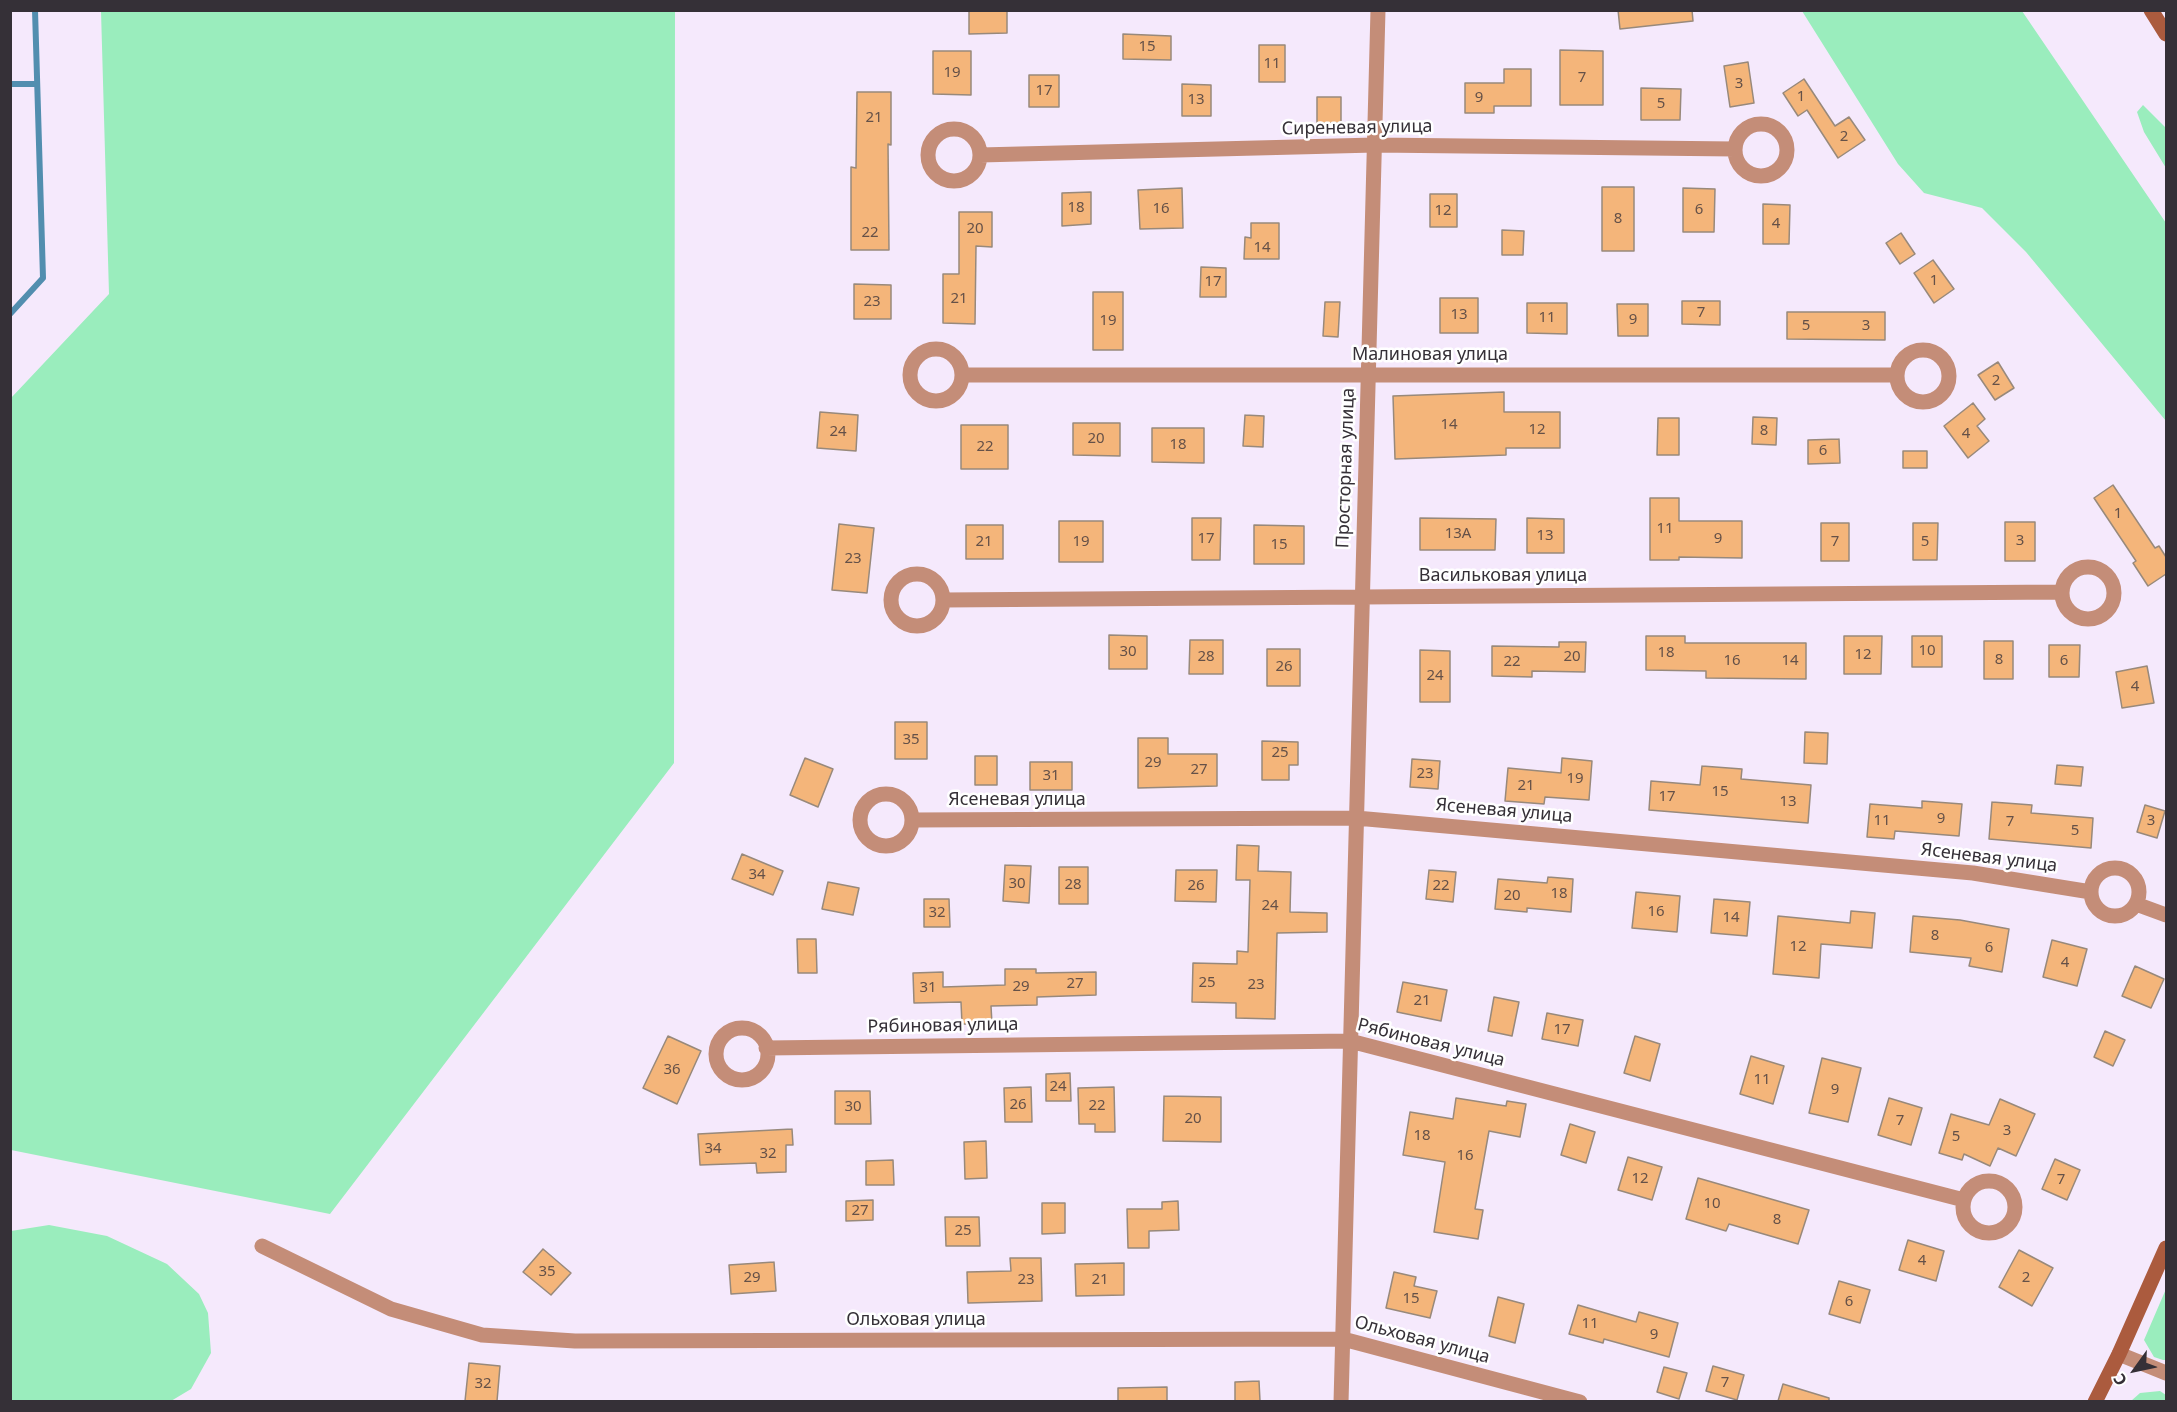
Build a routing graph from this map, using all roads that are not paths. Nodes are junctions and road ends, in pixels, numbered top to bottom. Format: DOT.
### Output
graph roads {
  1 [pos="1378,10"];
  2 [pos="2151,10"];
  3 [pos="2166,34"];
  4 [pos="1375,145"];
  5 [pos="1735,149"];
  6 [pos="980,155"];
  7 [pos="1368,374"];
  8 [pos="962,375"];
  9 [pos="1897,375"];
  10 [pos="2062,592"];
  11 [pos="1362,596"];
  12 [pos="943,600"];
  13 [pos="1356,818"];
  14 [pos="912,820"];
  15 [pos="2091,891"];
  16 [pos="2136,904"];
  17 [pos="2166,915"];
  18 [pos="1350,1041"];
  19 [pos="766,1048"];
  20 [pos="1964,1200"];
  21 [pos="262,1246"];
  22 [pos="2166,1248"];
  23 [pos="1343,1339"];
  24 [pos="2119,1354"];
  25 [pos="2166,1373"];
  26 [pos="1341,1401"];
  27 [pos="1580,1401"];
  28 [pos="2095,1401"];
  1 -- 4 [label="street, Просторная улица"];
  2 -- 3 [label="street"];
  4 -- 5 [label="street, Сиреневая улица"];
  4 -- 6 [label="street, Сиреневая улица"];
  4 -- 7 [label="street, Просторная улица"];
  7 -- 8 [label="street, Малиновая улица"];
  7 -- 9 [label="street, Малиновая улица"];
  7 -- 11 [label="street, Просторная улица"];
  10 -- 11 [label="street, Васильковая улица"];
  11 -- 12 [label="street, Васильковая улица"];
  11 -- 13 [label="street, Просторная улица"];
  13 -- 14 [label="street, Ясеневая улица"];
  13 -- 15 [label="street, Ясеневая улица"];
  13 -- 18 [label="street, Просторная улица"];
  15 -- 16 [label="street"];
  15 -- 16 [label="street"];
  16 -- 17 [label="street"];
  18 -- 19 [label="street, Рябиновая улица"];
  18 -- 20 [label="street, Рябиновая улица"];
  18 -- 23 [label="street, Просторная улица"];
  21 -- 23 [label="street, Ольховая улица"];
  22 -- 24 [label="street"];
  23 -- 26 [label="street, Просторная улица"];
  23 -- 27 [label="street, Ольховая улица"];
  24 -- 25 [label="street"];
  24 -- 28 [label="street"];
}
